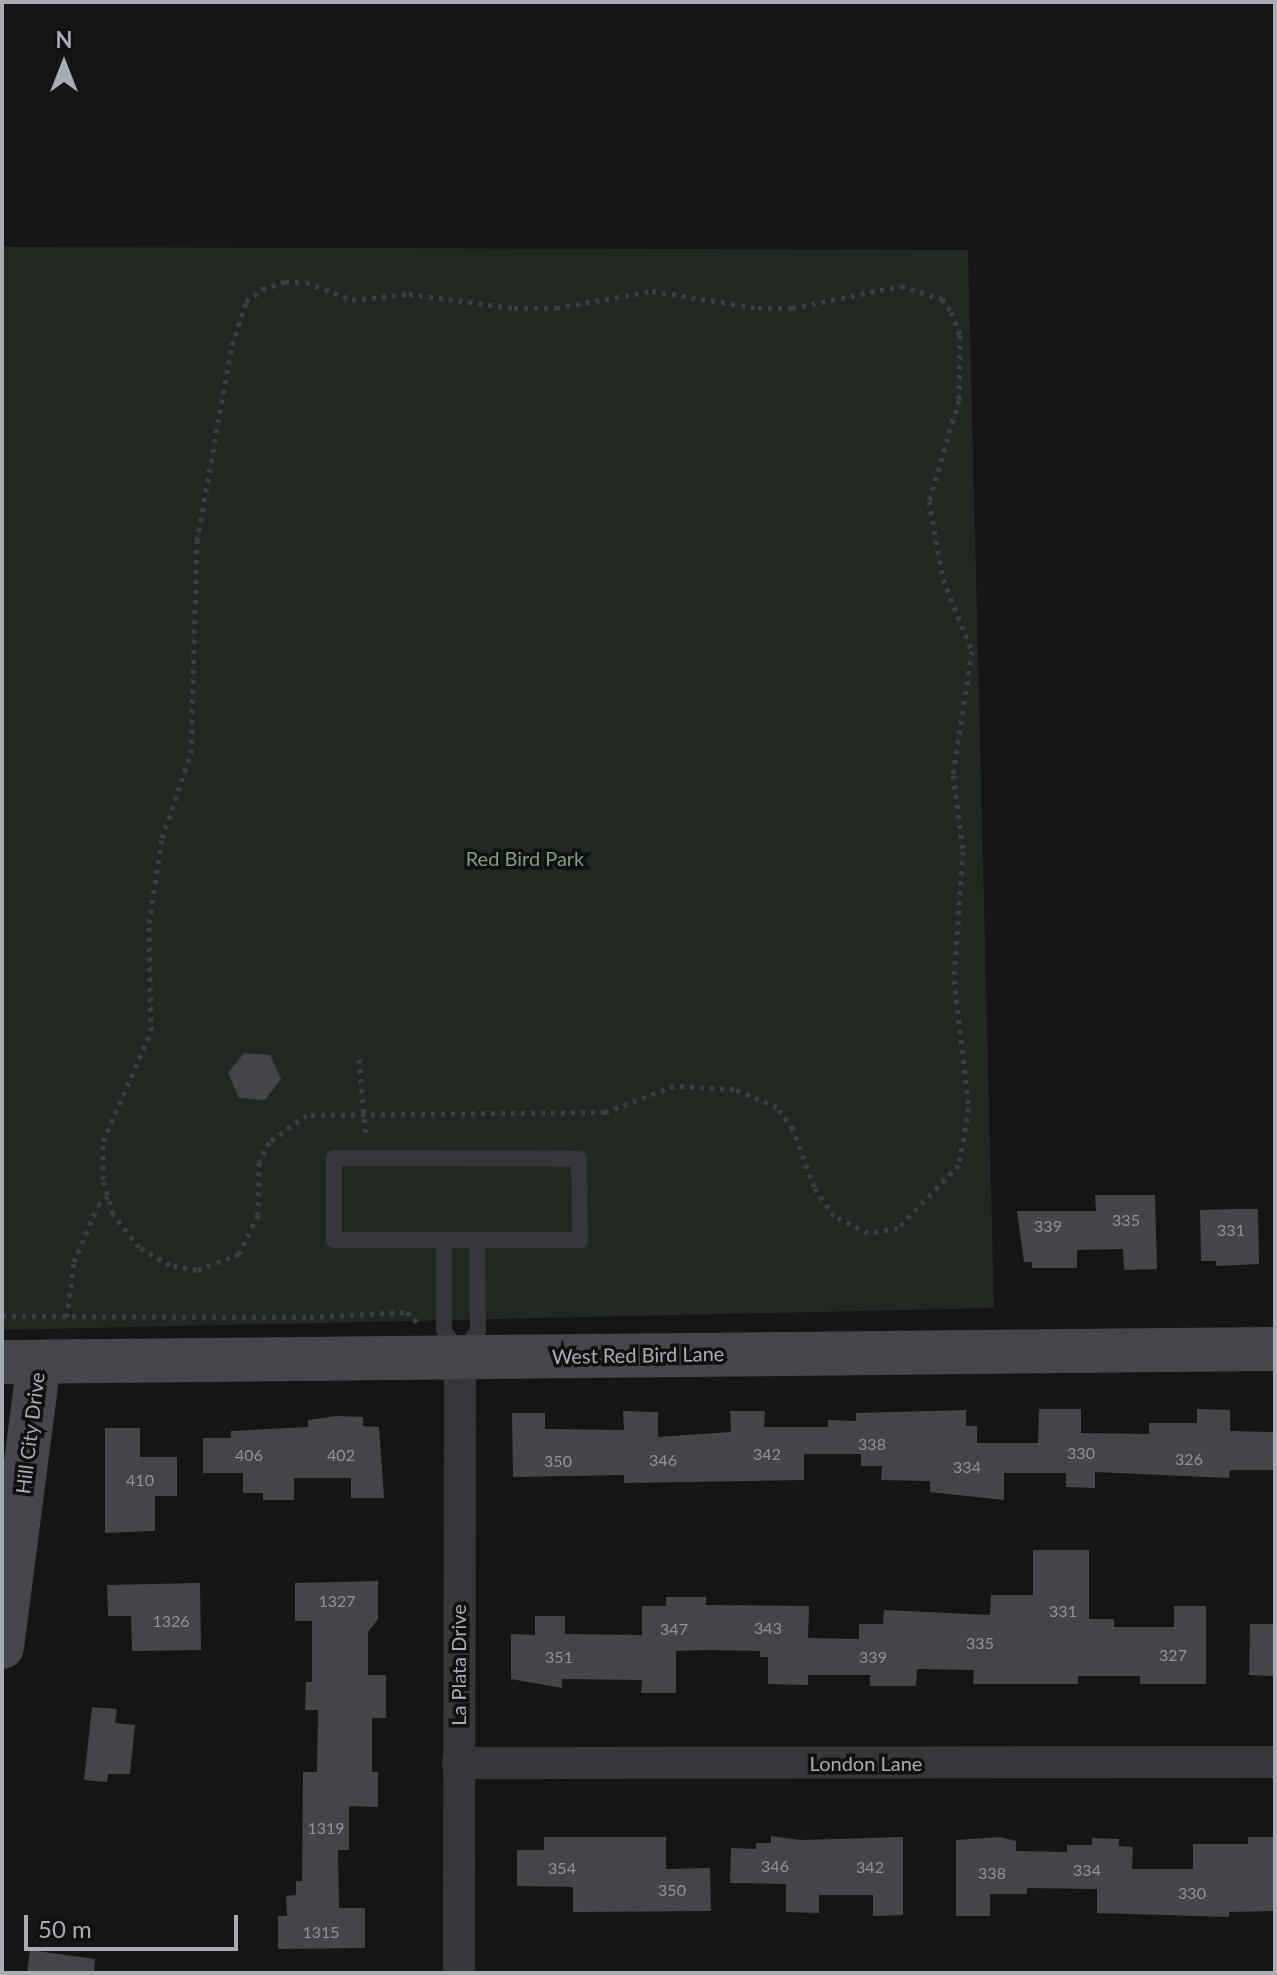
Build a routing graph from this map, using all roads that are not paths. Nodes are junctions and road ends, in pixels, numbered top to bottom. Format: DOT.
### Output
graph roads {
  1 [pos="444,1240"];
  2 [pos="477,1240"];
  3 [pos="1275,1349"];
  4 [pos="460,1357"];
  5 [pos="20,1362"];
  6 [pos="2,1647"];
  7 [pos="1275,1762"];
  8 [pos="458,1763"];
  9 [pos="459,1973"];
  1 -- 2 [label="lane"];
  1 -- 2 [label="lane"];
  1 -- 4 [label="lane"];
  2 -- 4 [label="lane"];
  3 -- 4 [label="street, West Red Bird Lane"];
  4 -- 5 [label="street, West Red Bird Lane"];
  4 -- 8 [label="street, La Plata Drive"];
  5 -- 6 [label="street, Hill City Drive"];
  7 -- 8 [label="street, London Lane"];
  8 -- 9 [label="street, La Plata Drive"];
}
